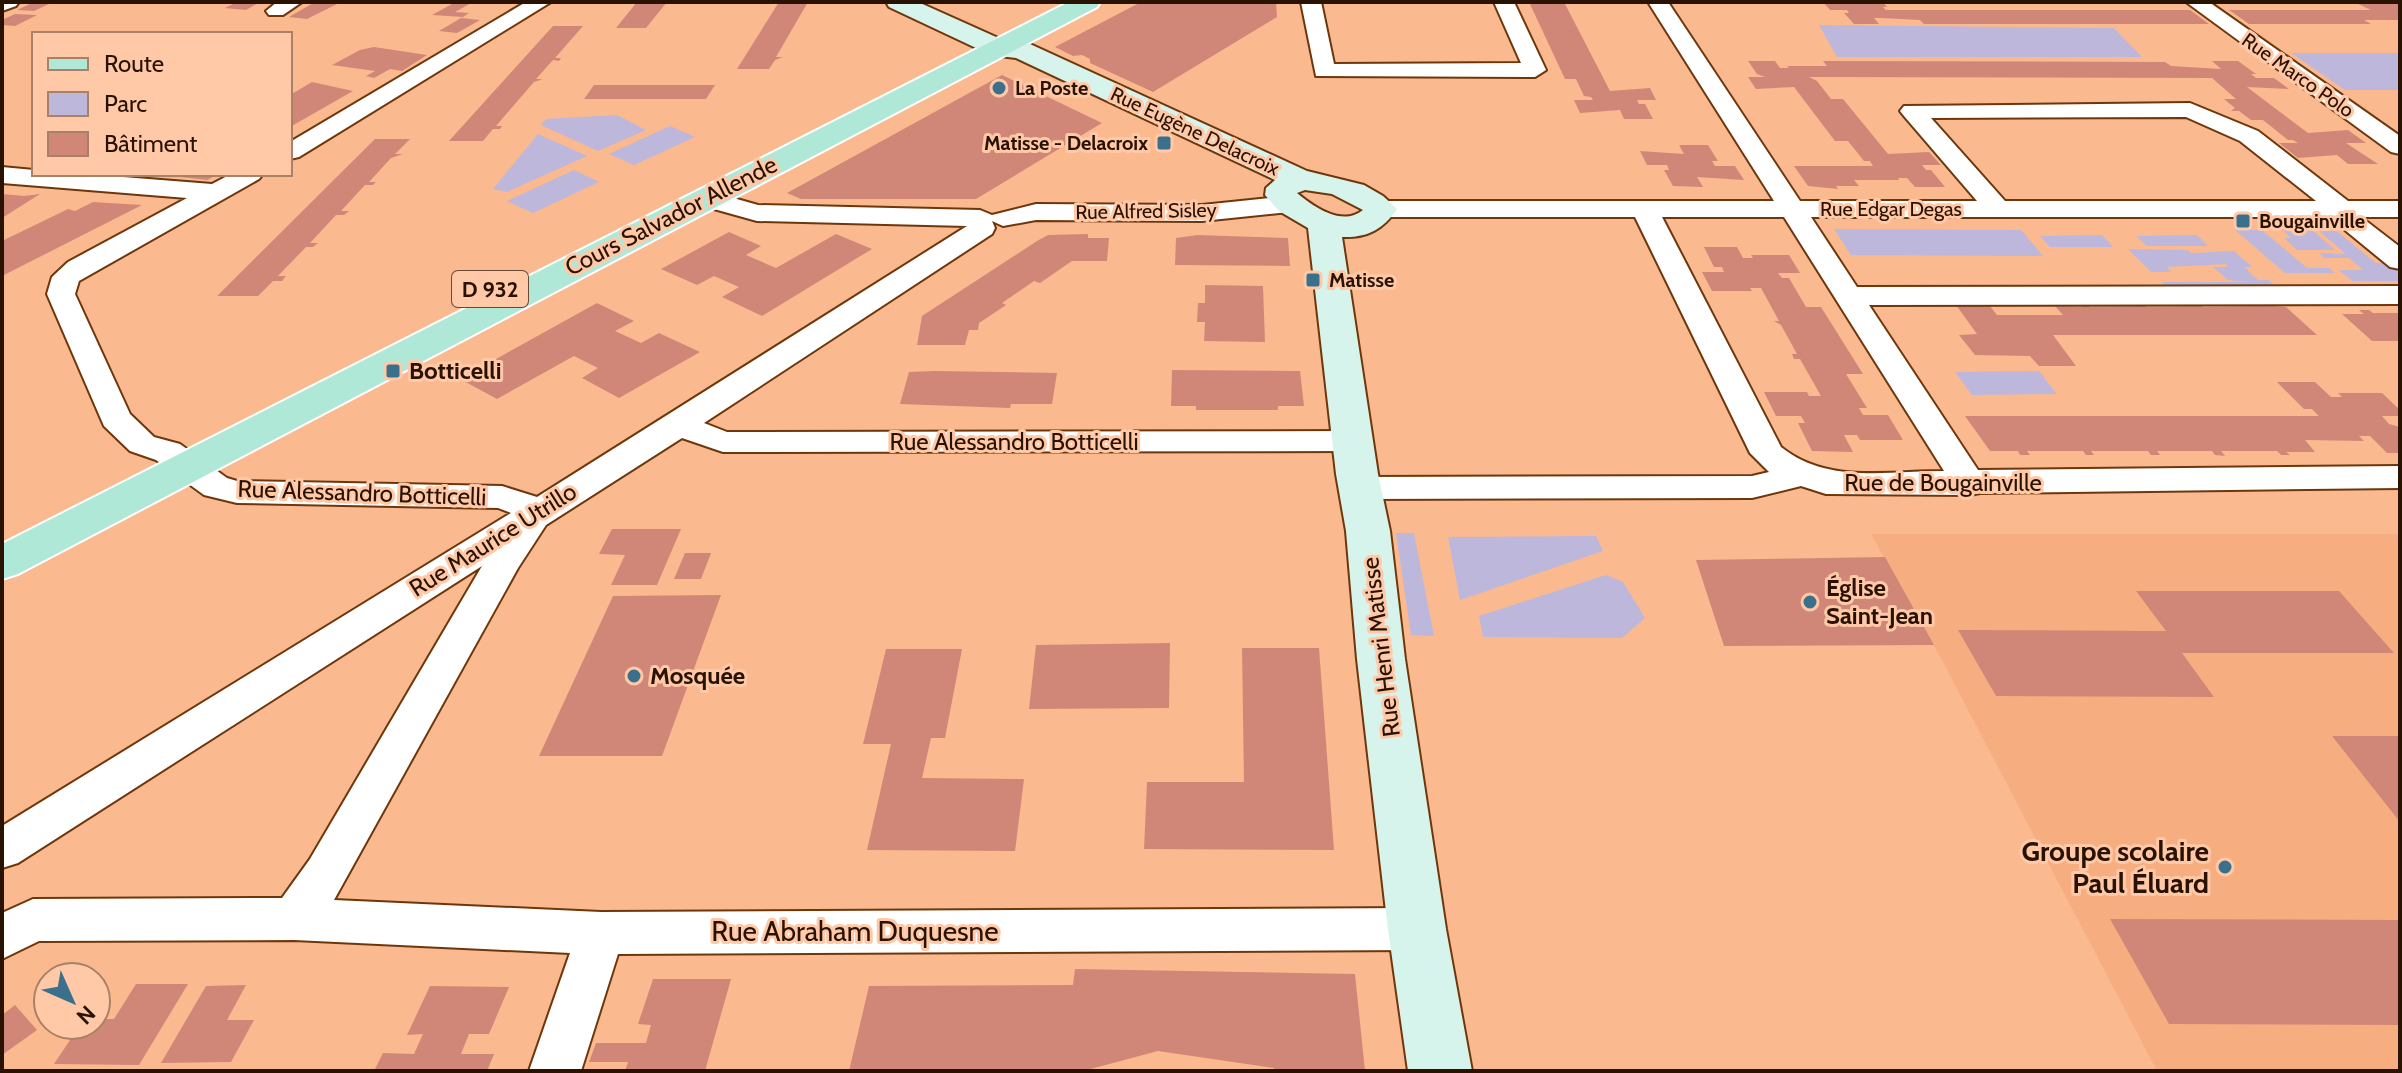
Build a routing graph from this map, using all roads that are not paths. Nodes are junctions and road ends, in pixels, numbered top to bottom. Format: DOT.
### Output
graph roads {
  1 [pos="9,2"];
  2 [pos="541,2"];
  3 [pos="898,2"];
  4 [pos="1052,2"];
  5 [pos="1088,2"];
  6 [pos="1311,2"];
  7 [pos="1504,2"];
  8 [pos="1658,2"];
  9 [pos="2196,2"];
  10 [pos="2,5"];
  11 [pos="989,44"];
  12 [pos="2400,147"];
  13 [pos="292,151"];
  14 [pos="2,175"];
  15 [pos="246,176"];
  16 [pos="214,192"];
  17 [pos="705,198"];
  18 [pos="1299,199"];
  19 [pos="1381,209"];
  20 [pos="1998,209"];
  21 [pos="2339,209"];
  22 [pos="2400,209"];
  23 [pos="1645,210"];
  24 [pos="1791,210"];
  25 [pos="988,221"];
  26 [pos="2400,261"];
  27 [pos="2400,295"];
  28 [pos="1847,296"];
  29 [pos="679,425"];
  30 [pos="1353,441"];
  31 [pos="179,459"];
  32 [pos="1802,475"];
  33 [pos="2400,477"];
  34 [pos="1970,484"];
  35 [pos="1360,488"];
  36 [pos="539,511"];
  37 [pos="2,539"];
  38 [pos="2,563"];
  39 [pos="2,849"];
  40 [pos="294,919"];
  41 [pos="1417,929"];
  42 [pos="601,933"];
  43 [pos="2,937"];
  44 [pos="555,1071"];
  45 [pos="1440,1071"];
  1 -- 10 [label="street"];
  2 -- 13 [label="street"];
  3 -- 11 [label="street, Rue Eugène Delacroix"];
  4 -- 11 [label="main road, D 932"];
  5 -- 11 [label="main road, D 932"];
  6 -- 7 [label="street"];
  8 -- 24 [label="street"];
  9 -- 12 [label="street, Rue Marco Polo"];
  11 -- 17 [label="main road, Cours Salvador Allende / D 932"];
  11 -- 18 [label="street, Rue Eugène Delacroix"];
  11 -- 31 [label="main road, Cours Salvador Allende / D 932"];
  14 -- 16 [label="street"];
  15 -- 16 [label="street"];
  16 -- 31 [label="street, Rue Alessandro Botticelli"];
  17 -- 25 [label="street"];
  17 -- 31 [label="main road, Cours Salvador Allende / D 932"];
  18 -- 19 [label="street"];
  18 -- 19 [label="street"];
  18 -- 25 [label="street, Rue Alfred Sisley"];
  18 -- 30 [label="street, Rue Henri Matisse"];
  19 -- 23 [label="street, Rue Edgar Degas"];
  20 -- 21 [label="street, Rue Edgar Degas"];
  20 -- 21 [label="street"];
  20 -- 24 [label="street, Rue Edgar Degas"];
  21 -- 22 [label="street, Rue Edgar Degas"];
  21 -- 26 [label="street"];
  23 -- 24 [label="street, Rue Edgar Degas"];
  23 -- 32 [label="street, Rue de Bougainville"];
  24 -- 28 [label="street"];
  25 -- 29 [label="street, Rue Maurice Utrillo"];
  27 -- 28 [label="street"];
  28 -- 34 [label="street"];
  29 -- 30 [label="street, Rue Alessandro Botticelli"];
  29 -- 36 [label="street, Rue Maurice Utrillo"];
  30 -- 35 [label="street, Rue Henri Matisse"];
  31 -- 36 [label="street, Rue Alessandro Botticelli"];
  31 -- 37 [label="main road, Cours Salvador Allende / D 932"];
  31 -- 38 [label="main road, Cours Salvador Allende / D 932"];
  32 -- 34 [label="street, Rue de Bougainville"];
  32 -- 35 [label="street"];
  33 -- 34 [label="street, Rue de Bougainville"];
  35 -- 41 [label="street, Rue Henri Matisse"];
  36 -- 39 [label="street, Rue Maurice Utrillo"];
  36 -- 40 [label="street"];
  40 -- 42 [label="street, Rue Abraham Duquesne"];
  40 -- 43 [label="street, Rue Abraham Duquesne"];
  41 -- 42 [label="street, Rue Abraham Duquesne"];
  41 -- 45 [label="street, Rue Henri Matisse"];
  42 -- 44 [label="street"];
}
